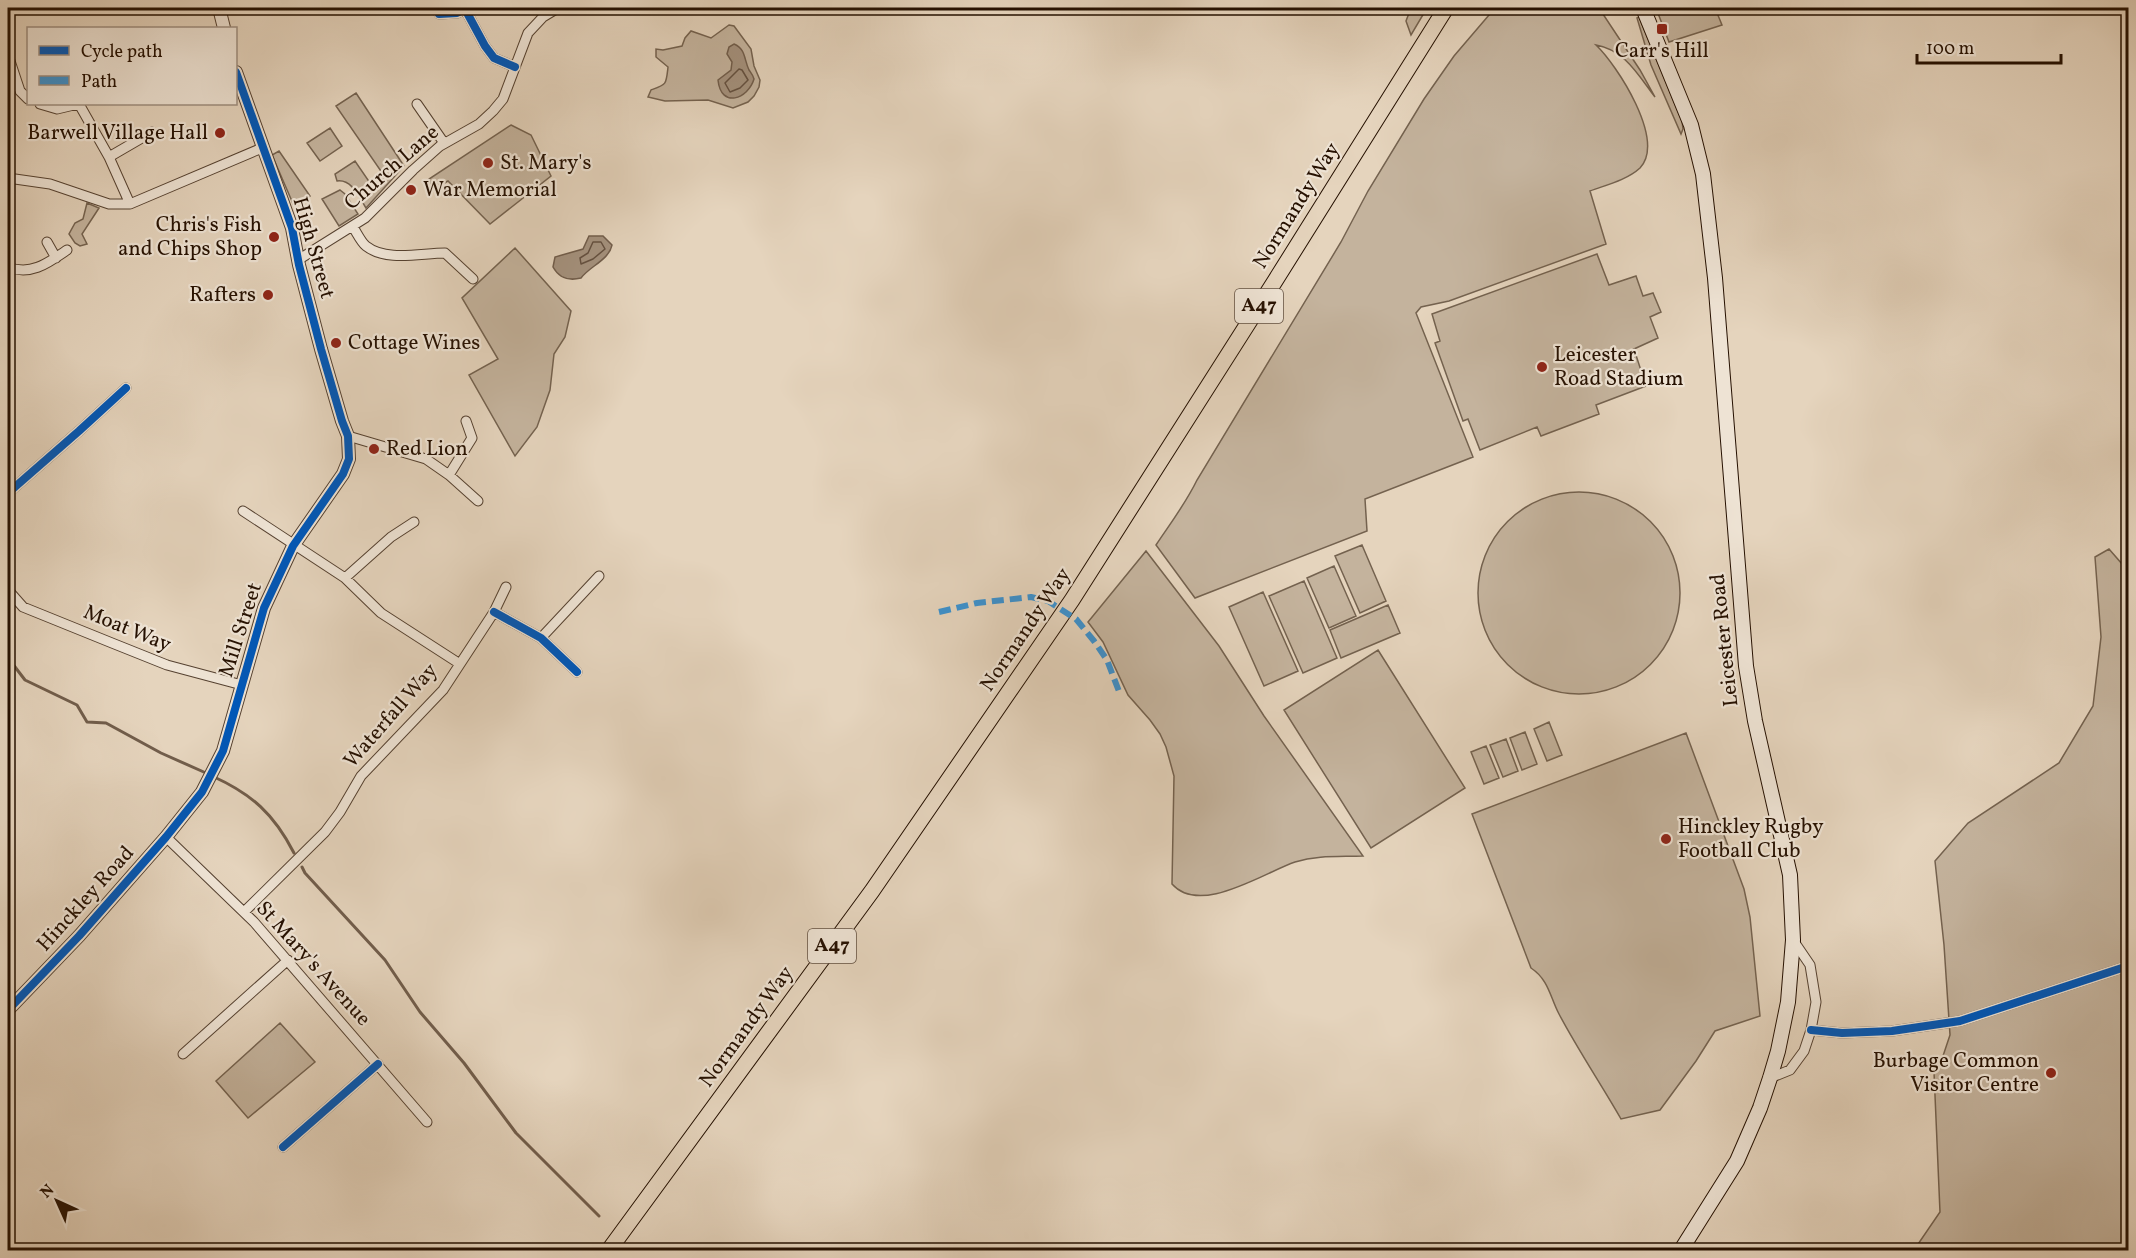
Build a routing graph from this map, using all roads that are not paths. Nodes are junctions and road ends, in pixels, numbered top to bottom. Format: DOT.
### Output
graph roads {
  1 [pos="219,8"];
  2 [pos="466,8"];
  3 [pos="558,8"];
  4 [pos="1445,8"];
  5 [pos="1643,8"];
  6 [pos="439,14"];
  7 [pos="224,27"];
  8 [pos="8,55"];
  9 [pos="515,67"];
  10 [pos="237,75"];
  11 [pos="27,98"];
  12 [pos="417,104"];
  13 [pos="43,105"];
  14 [pos="75,105"];
  15 [pos="80,105"];
  16 [pos="152,132"];
  17 [pos="444,143"];
  18 [pos="262,148"];
  19 [pos="109,158"];
  20 [pos="8,178"];
  21 [pos="130,204"];
  22 [pos="353,227"];
  23 [pos="47,242"];
  24 [pos="67,250"];
  25 [pos="56,258"];
  26 [pos="298,260"];
  27 [pos="8,267"];
  28 [pos="473,279"];
  29 [pos="126,388"];
  30 [pos="466,421"];
  31 [pos="348,436"];
  32 [pos="448,475"];
  33 [pos="8,493"];
  34 [pos="478,501"];
  35 [pos="243,512"];
  36 [pos="414,522"];
  37 [pos="293,546"];
  38 [pos="599,576"];
  39 [pos="345,578"];
  40 [pos="506,587"];
  41 [pos="8,590"];
  42 [pos="494,612"];
  43 [pos="541,638"];
  44 [pos="460,664"];
  45 [pos="577,672"];
  46 [pos="242,685"];
  47 [pos="166,837"];
  48 [pos="244,912"];
  49 [pos="1793,940"];
  50 [pos="288,960"];
  51 [pos="2128,966"];
  52 [pos="8,1010"];
  53 [pos="1811,1030"];
  54 [pos="183,1054"];
  55 [pos="378,1064"];
  56 [pos="1770,1078"];
  57 [pos="427,1122"];
  58 [pos="284,1148"];
  59 [pos="609,1251"];
  60 [pos="1681,1251"];
  1 -- 7 [label="street"];
  2 -- 6 [label="street"];
  2 -- 9 [label="street"];
  3 -- 9 [label="street, Church Lane"];
  4 -- 59 [label="main road, Normandy Way / A47"];
  5 -- 49 [label="main road, Leicester Road"];
  8 -- 11 [label="street"];
  9 -- 17 [label="street, Church Lane"];
  10 -- 18 [label="street, High Street"];
  12 -- 17 [label="street"];
  13 -- 14 [label="street"];
  15 -- 19 [label="street"];
  16 -- 19 [label="street"];
  17 -- 22 [label="street, Church Lane"];
  18 -- 21 [label="street"];
  18 -- 26 [label="street, High Street"];
  19 -- 21 [label="street"];
  20 -- 21 [label="street"];
  22 -- 26 [label="street, Church Lane"];
  22 -- 28 [label="street"];
  23 -- 25 [label="street"];
  24 -- 25 [label="street"];
  25 -- 27 [label="street"];
  26 -- 31 [label="street, High Street"];
  29 -- 33 [label="street"];
  30 -- 32 [label="street"];
  31 -- 32 [label="street"];
  31 -- 37 [label="street, Mill Street"];
  32 -- 34 [label="street"];
  35 -- 37 [label="street"];
  36 -- 39 [label="street"];
  37 -- 39 [label="street"];
  37 -- 46 [label="street, Mill Street"];
  38 -- 43 [label="street"];
  39 -- 44 [label="street"];
  40 -- 42 [label="street, Waterfall Way"];
  41 -- 46 [label="street, Moat Way"];
  42 -- 43 [label="street"];
  42 -- 44 [label="street, Waterfall Way"];
  43 -- 45 [label="street"];
  44 -- 48 [label="street, Waterfall Way"];
  46 -- 47 [label="street, Mill Street"];
  47 -- 48 [label="street, St Mary's Avenue"];
  47 -- 52 [label="street, Hinckley Road"];
  48 -- 50 [label="street, St Mary's Avenue"];
  49 -- 53 [label="street"];
  49 -- 56 [label="main road, Leicester Road"];
  50 -- 54 [label="street"];
  50 -- 55 [label="street, St Mary's Avenue"];
  51 -- 53 [label="street"];
  53 -- 56 [label="street"];
  55 -- 57 [label="street, St Mary's Avenue"];
  55 -- 58 [label="street"];
  56 -- 60 [label="main road, Leicester Road"];
}
